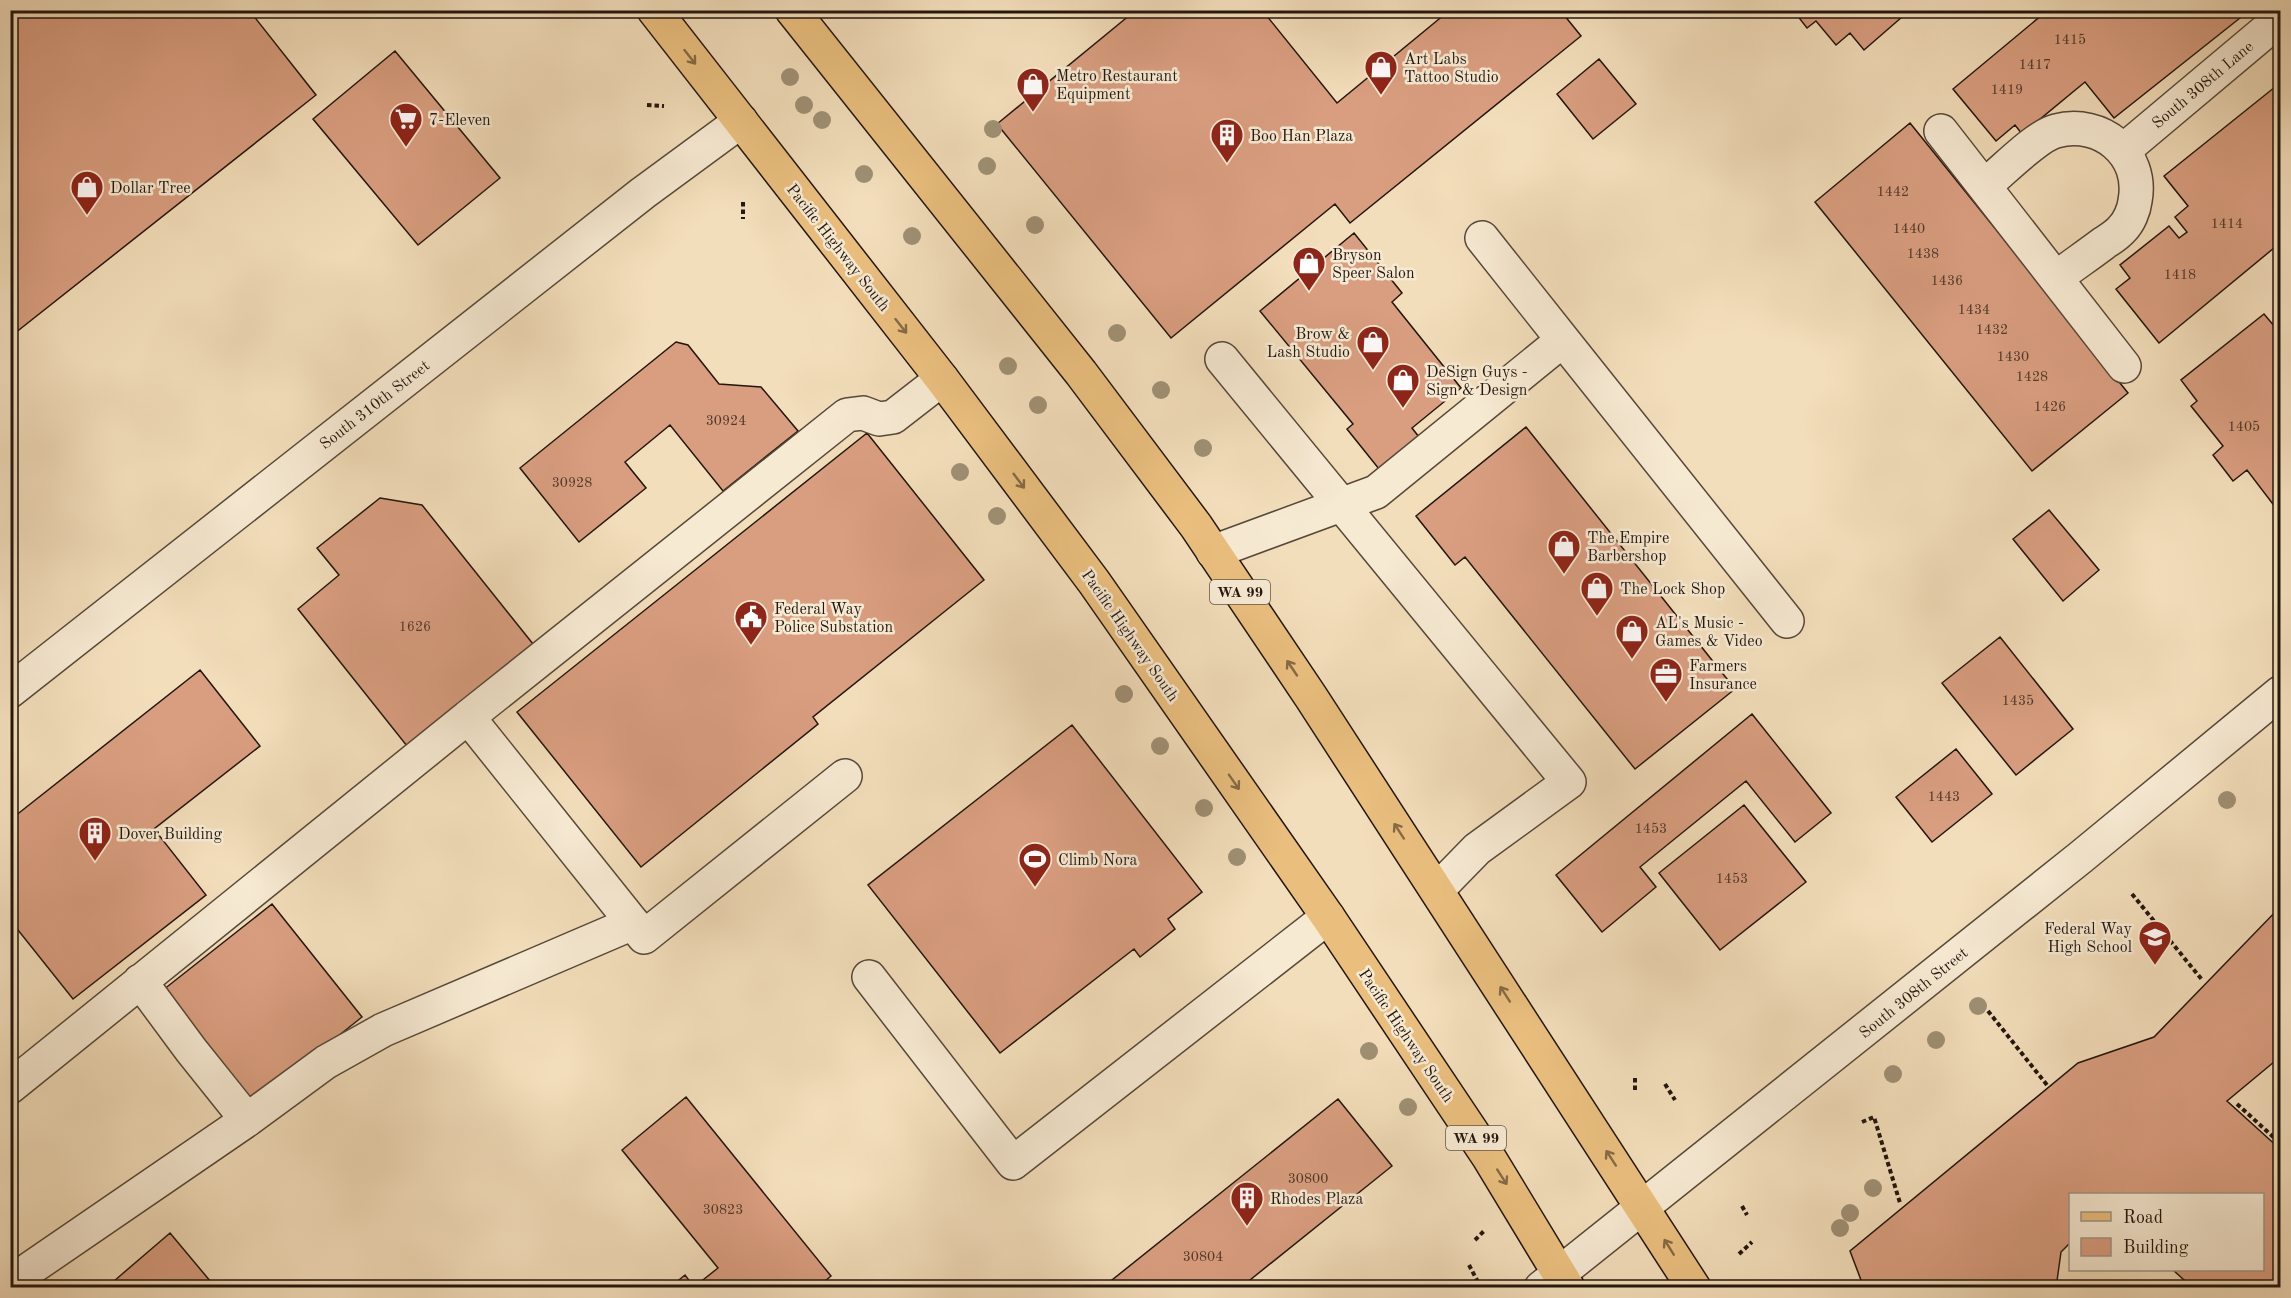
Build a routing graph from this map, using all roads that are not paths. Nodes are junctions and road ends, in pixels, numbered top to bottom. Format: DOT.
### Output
graph roads {
  1 [pos="654,10"];
  2 [pos="792,10"];
  3 [pos="2280,19"];
  4 [pos="741,121"];
  5 [pos="1941,131"];
  6 [pos="2124,150"];
  7 [pos="1984,186"];
  8 [pos="1482,238"];
  9 [pos="2056,278"];
  10 [pos="1563,340"];
  11 [pos="1222,359"];
  12 [pos="2124,366"];
  13 [pos="942,379"];
  14 [pos="1341,505"];
  15 [pos="1213,552"];
  16 [pos="1787,621"];
  17 [pos="10,690"];
  18 [pos="2280,693"];
  19 [pos="468,717"];
  20 [pos="845,776"];
  21 [pos="1437,890"];
  22 [pos="1328,917"];
  23 [pos="633,923"];
  24 [pos="869,977"];
  25 [pos="140,981"];
  26 [pos="10,1087"];
  27 [pos="247,1120"];
  28 [pos="1643,1207"];
  29 [pos="1557,1283"];
  30 [pos="10,1284"];
  31 [pos="1694,1287"];
  1 -- 4 [label="main road, Pacific Highway South / WA 99, one-way"];
  2 -- 15 [label="main road, WA 99"];
  3 -- 6 [label="street, South 308th Lane"];
  4 -- 13 [label="main road, Pacific Highway South / WA 99, one-way"];
  4 -- 17 [label="street, South 310th Street"];
  5 -- 7 [label="street"];
  6 -- 7 [label="street"];
  6 -- 9 [label="street"];
  7 -- 9 [label="street"];
  8 -- 10 [label="street"];
  9 -- 12 [label="street"];
  10 -- 14 [label="street"];
  10 -- 16 [label="street"];
  11 -- 14 [label="street"];
  13 -- 19 [label="street"];
  13 -- 22 [label="main road, Pacific Highway South / WA 99, one-way"];
  14 -- 15 [label="street"];
  14 -- 21 [label="street"];
  21 -- 15 [label="main road, WA 99, one-way"];
  18 -- 28 [label="street, South 308th Street"];
  19 -- 23 [label="street"];
  19 -- 25 [label="street"];
  20 -- 23 [label="street"];
  28 -- 21 [label="main road, WA 99, one-way"];
  22 -- 24 [label="street"];
  22 -- 29 [label="main road, Pacific Highway South / WA 99, one-way"];
  23 -- 27 [label="street"];
  25 -- 26 [label="street"];
  25 -- 27 [label="street"];
  27 -- 30 [label="street"];
  28 -- 29 [label="street, South 308th Street"];
  31 -- 28 [label="main road, WA 99, one-way"];
}
